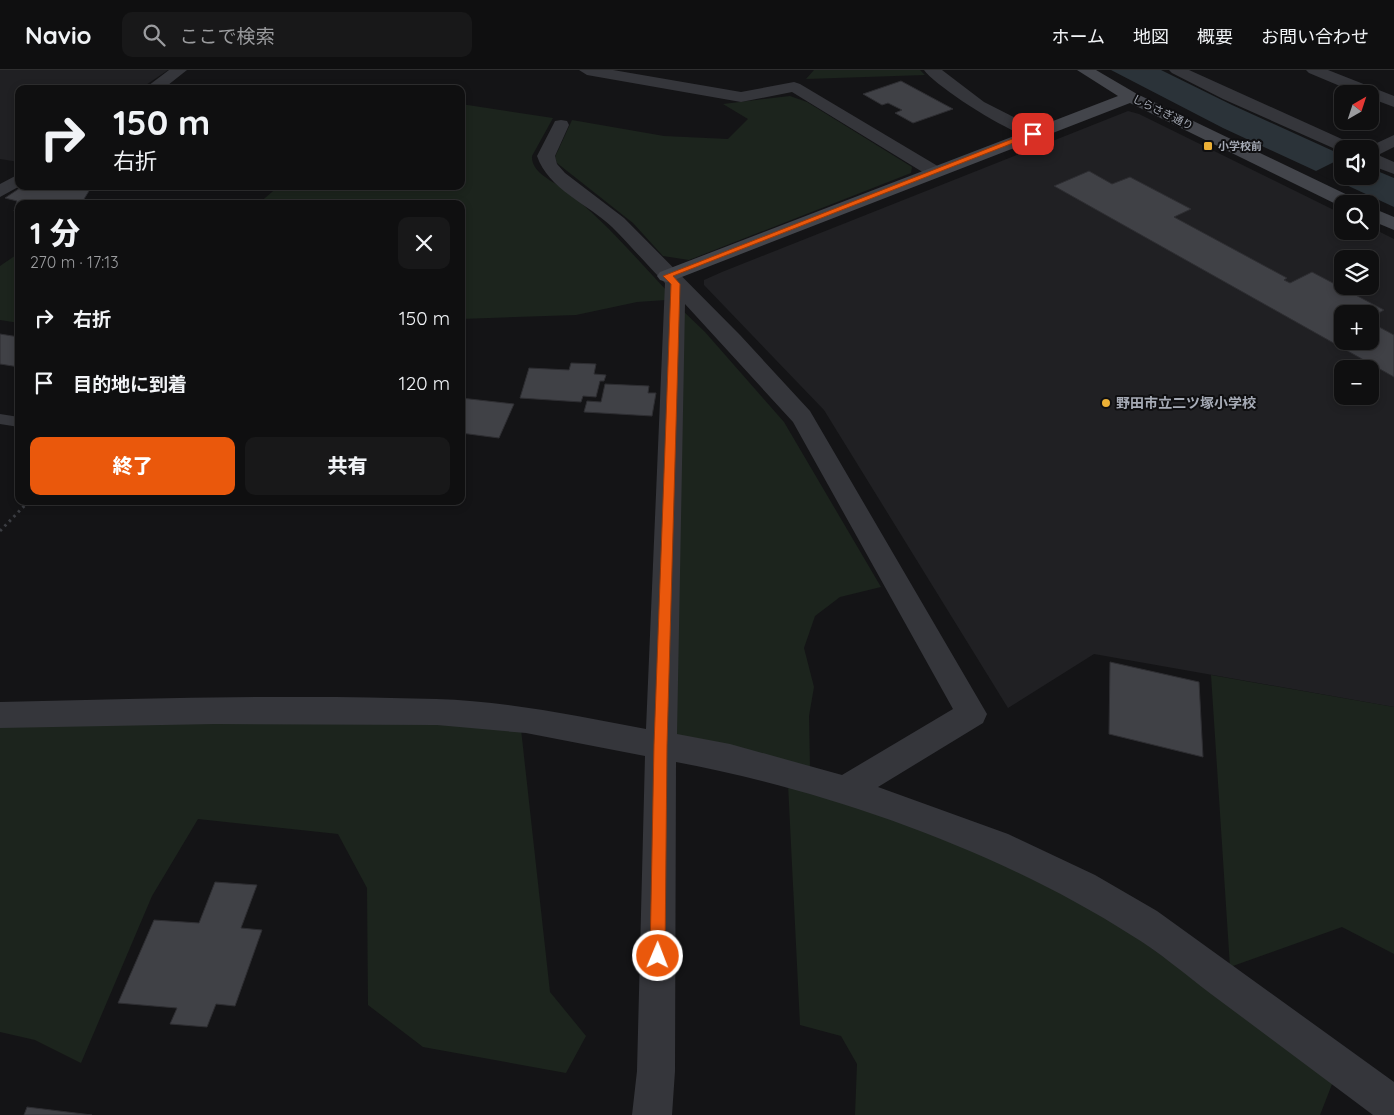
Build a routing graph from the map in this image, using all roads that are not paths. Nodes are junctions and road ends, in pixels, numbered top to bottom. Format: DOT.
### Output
graph roads {
  1 [pos="179,70"];
  2 [pos="587,70"];
  3 [pos="804,70"];
  4 [pos="932,70"];
  5 [pos="1085,70"];
  6 [pos="1176,70"];
  7 [pos="1314,70"];
  8 [pos="158,85"];
  9 [pos="794,87"];
  10 [pos="1131,97"];
  11 [pos="1394,102"];
  12 [pos="561,125"];
  13 [pos="1033,134"];
  14 [pos="1394,140"];
  15 [pos="1334,142"];
  16 [pos="1379,148"];
  17 [pos="1379,162"];
  18 [pos="1394,169"];
  19 [pos="935,172"];
  20 [pos="1334,196"];
  21 [pos="1379,217"];
  22 [pos="1394,224"];
  23 [pos="671,280"];
  24 [pos="0,419"];
  25 [pos="15,421"];
  26 [pos="0,715"];
  27 [pos="661,745"];
  28 [pos="845,790"];
  29 [pos="1394,1106"];
  30 [pos="652,1115"];
  1 -- 8 [label="street"];
  2 -- 9 [label="street"];
  3 -- 9 [label="street"];
  4 -- 13 [label="street"];
  5 -- 10 [label="street, しらさぎ通り"];
  6 -- 15 [label="street"];
  7 -- 11 [label="street"];
  9 -- 19 [label="street"];
  10 -- 13 [label="street"];
  10 -- 20 [label="street, しらさぎ通り"];
  12 -- 23 [label="street"];
  13 -- 19 [label="street"];
  14 -- 16 [label="street"];
  17 -- 18 [label="street"];
  19 -- 23 [label="street"];
  21 -- 22 [label="street"];
  23 -- 27 [label="street"];
  23 -- 28 [label="street"];
  24 -- 25 [label="lane"];
  26 -- 27 [label="street"];
  27 -- 28 [label="street"];
  27 -- 30 [label="street"];
  28 -- 29 [label="street"];
}
